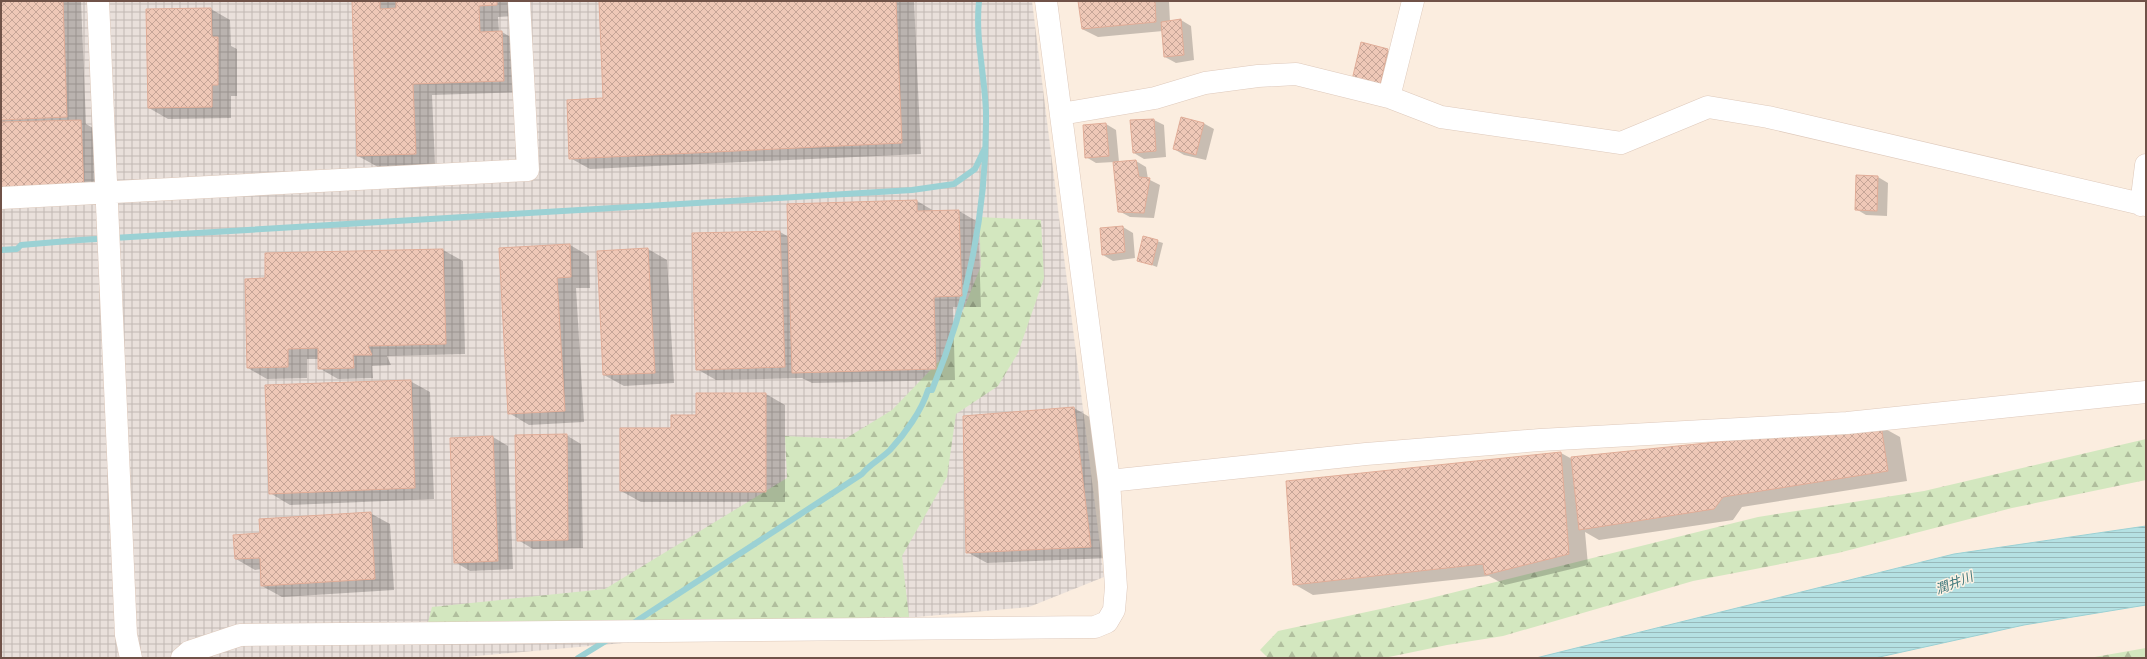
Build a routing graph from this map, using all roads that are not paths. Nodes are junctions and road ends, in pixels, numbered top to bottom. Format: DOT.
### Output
graph roads {
  1 [pos="98,1"];
  2 [pos="520,1"];
  3 [pos="1046,1"];
  4 [pos="1413,1"];
  5 [pos="1389,97"];
  6 [pos="1061,114"];
  7 [pos="2146,165"];
  8 [pos="106,191"];
  9 [pos="1,198"];
  10 [pos="2143,205"];
  11 [pos="2146,392"];
  12 [pos="1109,481"];
  13 [pos="130,649"];
  14 [pos="185,655"];
  1 -- 8 [label="street"];
  2 -- 8 [label="street"];
  3 -- 6 [label="street"];
  4 -- 5 [label="street"];
  5 -- 6 [label="street"];
  5 -- 10 [label="street"];
  6 -- 12 [label="street"];
  7 -- 10 [label="street"];
  8 -- 9 [label="street"];
  8 -- 13 [label="street"];
  11 -- 12 [label="street"];
  12 -- 14 [label="street"];
}
